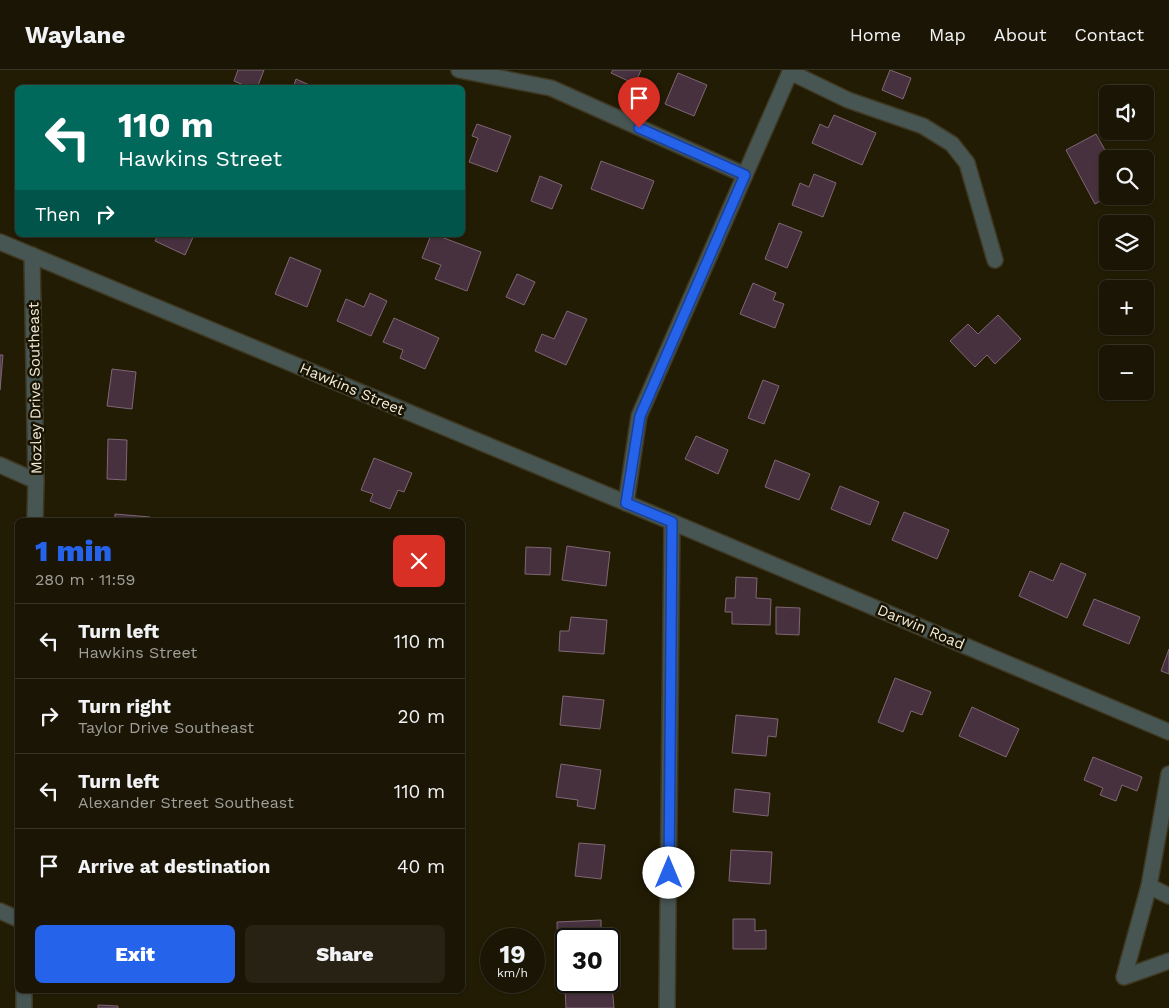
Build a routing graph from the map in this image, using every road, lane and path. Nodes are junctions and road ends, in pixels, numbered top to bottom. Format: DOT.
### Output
graph roads {
  1 [pos="459,70"];
  2 [pos="791,71"];
  3 [pos="745,175"];
  4 [pos="0,242"];
  5 [pos="32,255"];
  6 [pos="995,260"];
  7 [pos="0,465"];
  8 [pos="36,481"];
  9 [pos="626,503"];
  10 [pos="35,518"];
  11 [pos="672,522"];
  12 [pos="1169,732"];
  13 [pos="1169,774"];
  14 [pos="1149,886"];
  15 [pos="1169,896"];
  16 [pos="0,911"];
  17 [pos="15,918"];
  18 [pos="1169,961"];
  19 [pos="24,993"];
  20 [pos="24,1008"];
  21 [pos="667,1008"];
  1 -- 3 [label="street"];
  2 -- 3 [label="street"];
  2 -- 6 [label="street"];
  3 -- 9 [label="street"];
  4 -- 5 [label="street, Hawkins Street"];
  5 -- 8 [label="street, Mozley Drive Southeast"];
  5 -- 9 [label="street, Hawkins Street"];
  7 -- 8 [label="street"];
  8 -- 10 [label="street, Mozley Drive Southeast"];
  9 -- 11 [label="street, Hawkins Street"];
  11 -- 12 [label="street, Darwin Road"];
  11 -- 21 [label="street"];
  13 -- 14 [label="street"];
  14 -- 15 [label="street"];
  14 -- 18 [label="street"];
  16 -- 17 [label="street"];
  19 -- 20 [label="street"];
}
